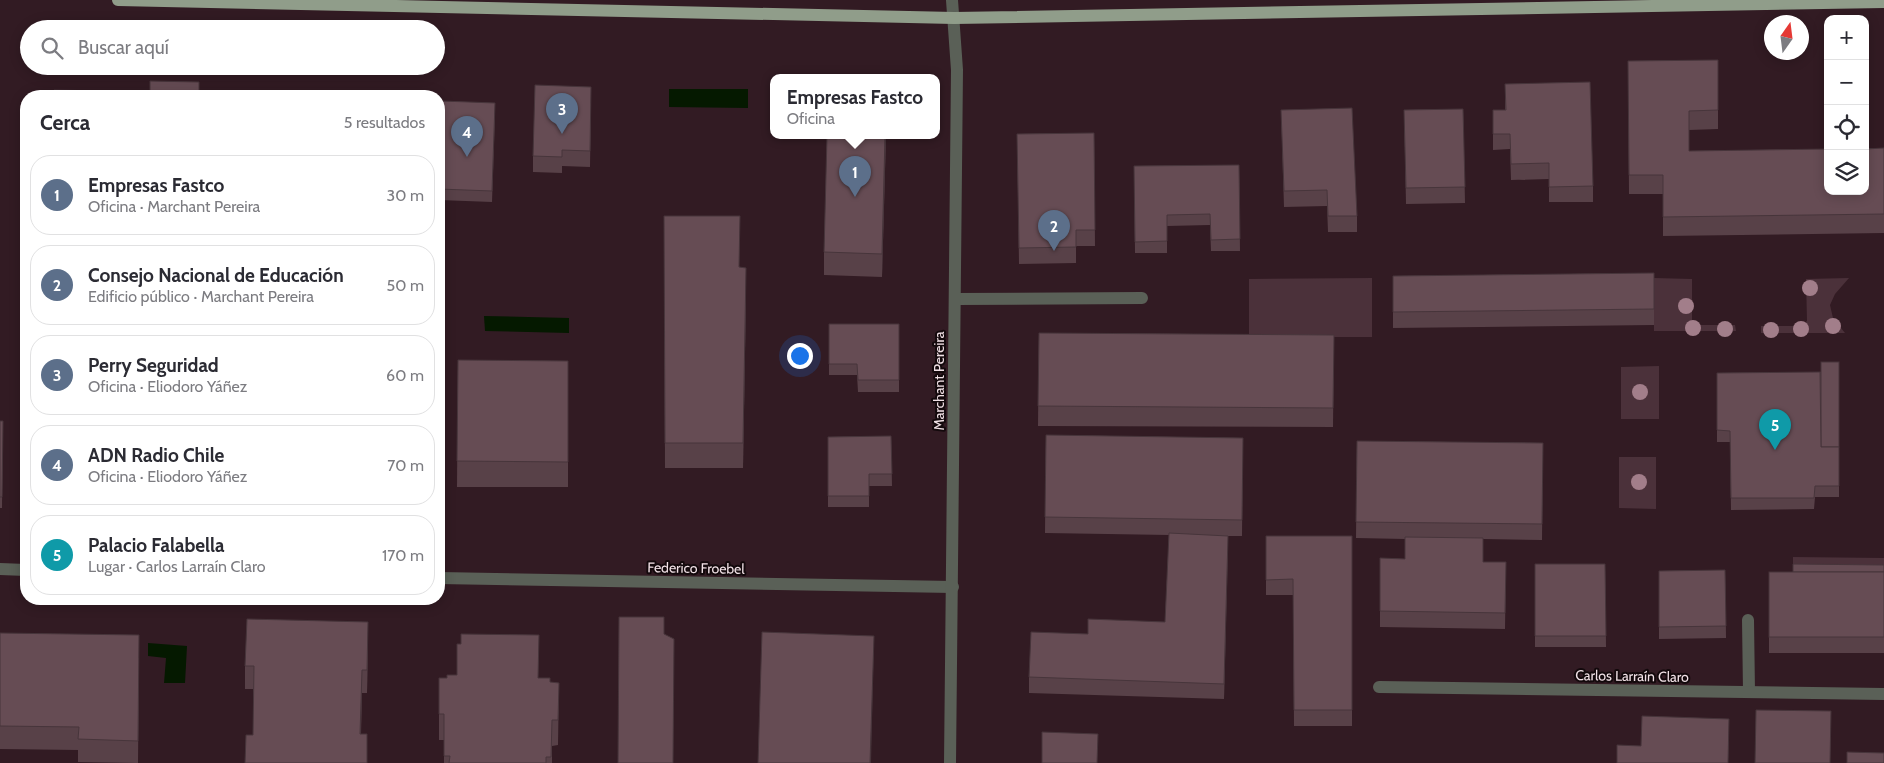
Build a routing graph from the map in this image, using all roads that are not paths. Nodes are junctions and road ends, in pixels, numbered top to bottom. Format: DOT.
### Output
graph roads {
  1 [pos="118,0"];
  2 [pos="952,0"];
  3 [pos="1803,2"];
  4 [pos="1884,2"];
  5 [pos="1629,4"];
  6 [pos="954,18"];
  7 [pos="1142,298"];
  8 [pos="955,299"];
  9 [pos="0,570"];
  10 [pos="20,570"];
  11 [pos="445,578"];
  12 [pos="953,588"];
  13 [pos="1748,620"];
  14 [pos="1379,687"];
  15 [pos="1749,692"];
  16 [pos="1884,694"];
  17 [pos="950,763"];
  1 -- 6 [label="main road"];
  2 -- 6 [label="street, Marchant Pereira"];
  3 -- 4 [label="main road"];
  3 -- 5 [label="main road"];
  5 -- 6 [label="main road"];
  6 -- 8 [label="street, Marchant Pereira"];
  7 -- 8 [label="street"];
  8 -- 12 [label="street, Marchant Pereira"];
  9 -- 10 [label="street"];
  11 -- 12 [label="street, Federico Froebel"];
  12 -- 17 [label="street, Marchant Pereira"];
  13 -- 15 [label="street"];
  14 -- 15 [label="street, Carlos Larraín Claro"];
  15 -- 16 [label="street, Carlos Larraín Claro"];
}
